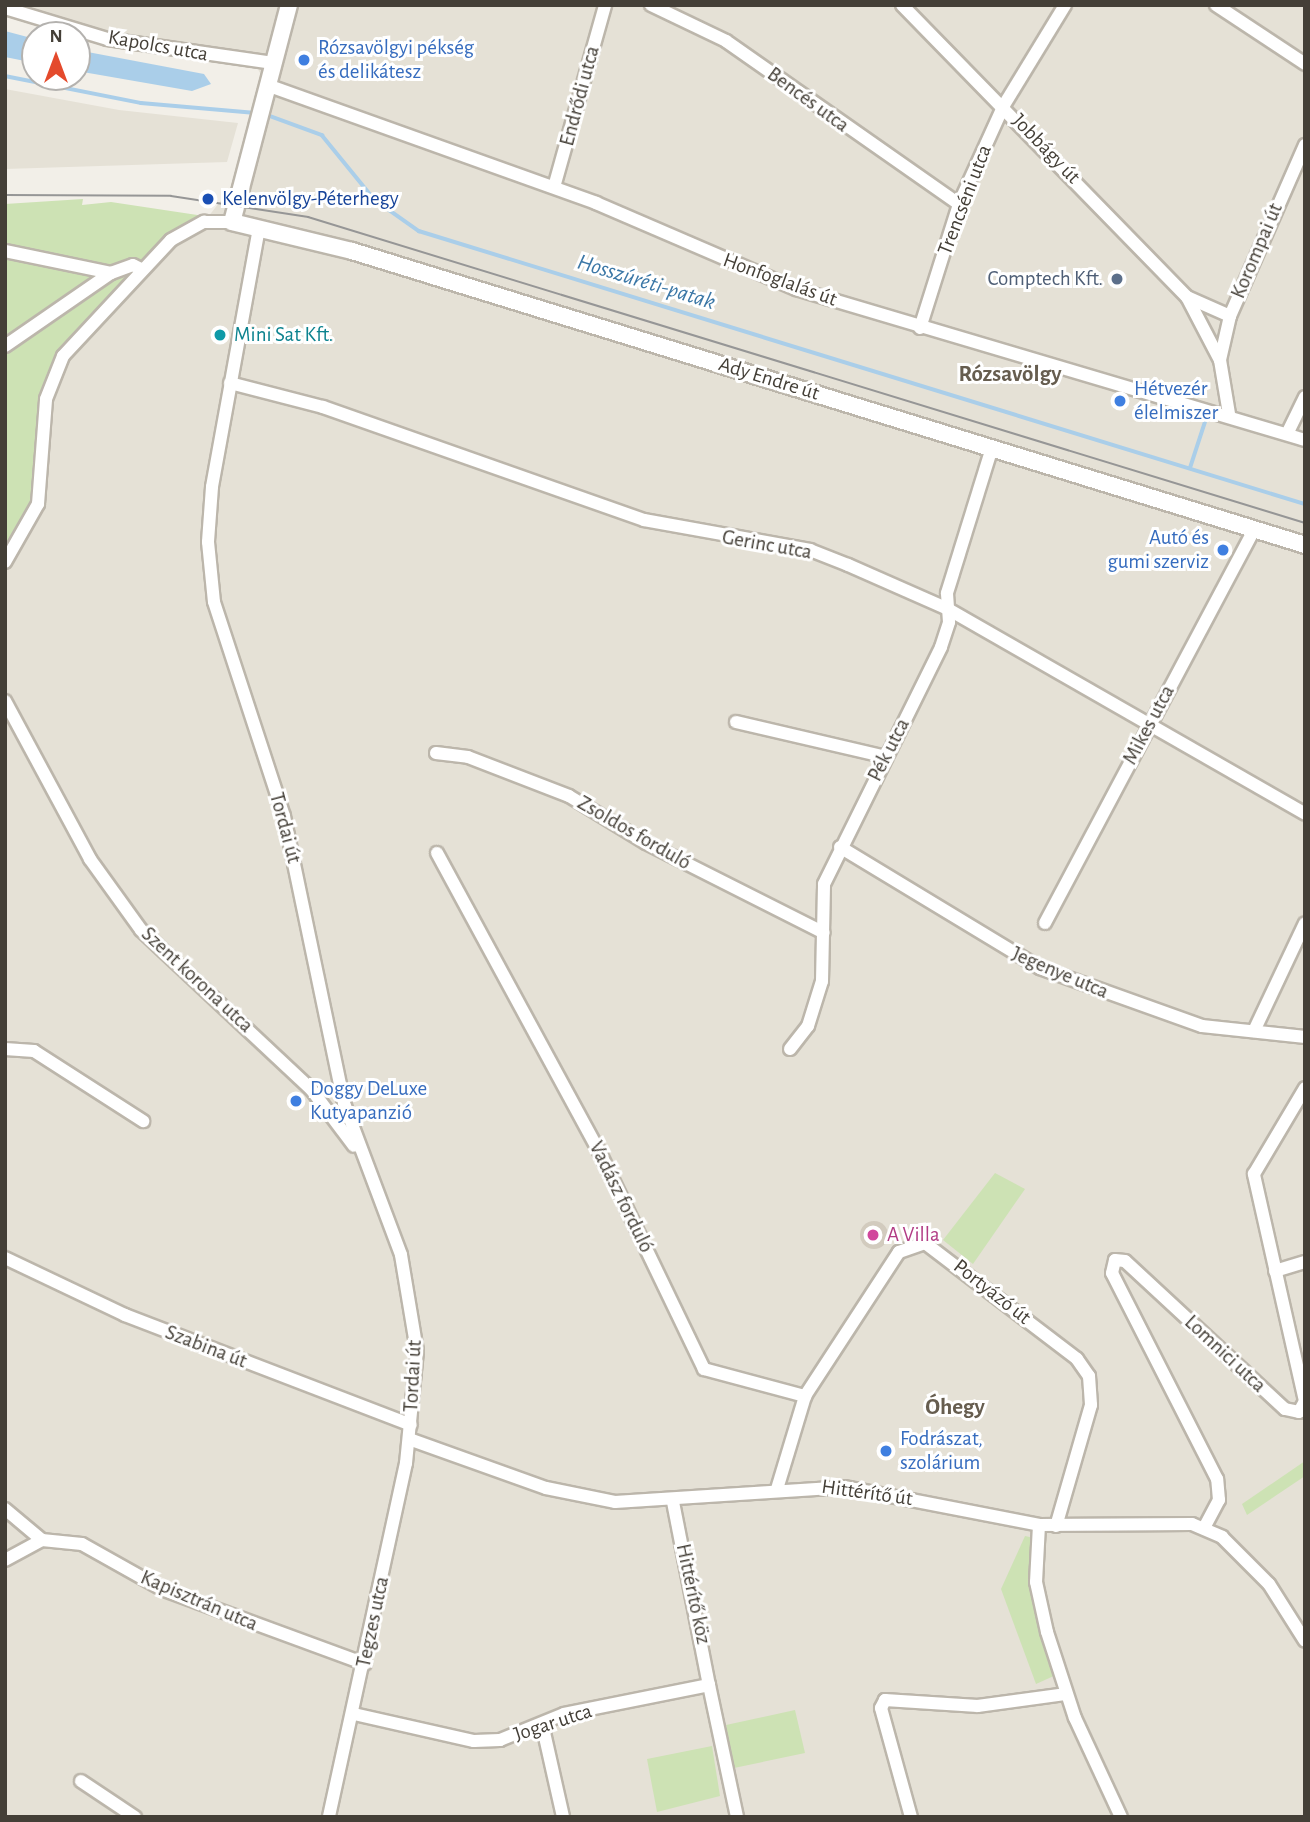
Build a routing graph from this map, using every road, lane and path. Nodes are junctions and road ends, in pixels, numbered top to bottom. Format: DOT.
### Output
graph roads {
  1 [pos="289,5"];
  2 [pos="605,5"];
  3 [pos="651,5"];
  4 [pos="902,5"];
  5 [pos="1065,5"];
  6 [pos="1216,5"];
  7 [pos="5,8"];
  8 [pos="273,63"];
  9 [pos="1305,64"];
  10 [pos="267,85"];
  11 [pos="1004,105"];
  12 [pos="1305,145"];
  13 [pos="554,187"];
  14 [pos="959,204"];
  15 [pos="232,222"];
  16 [pos="259,228"];
  17 [pos="5,251"];
  18 [pos="141,269"];
  19 [pos="111,273"];
  20 [pos="1186,297"];
  21 [pos="1230,316"];
  22 [pos="920,328"];
  23 [pos="5,346"];
  24 [pos="1220,360"];
  25 [pos="230,383"];
  26 [pos="1305,397"];
  27 [pos="1228,414"];
  28 [pos="1287,432"];
  29 [pos="1305,440"];
  30 [pos="992,448"];
  31 [pos="1255,528"];
  32 [pos="1305,545"];
  33 [pos="5,562"];
  34 [pos="946,608"];
  35 [pos="5,701"];
  36 [pos="736,722"];
  37 [pos="1149,723"];
  38 [pos="436,753"];
  39 [pos="886,757"];
  40 [pos="1305,814"];
  41 [pos="840,847"];
  42 [pos="437,853"];
  43 [pos="1045,923"];
  44 [pos="1305,923"];
  45 [pos="824,933"];
  46 [pos="1254,1031"];
  47 [pos="1305,1037"];
  48 [pos="5,1049"];
  49 [pos="790,1049"];
  50 [pos="1305,1088"];
  51 [pos="143,1121"];
  52 [pos="370,1170"];
  53 [pos="5,1258"];
  54 [pos="1305,1262"];
  55 [pos="1275,1270"];
  56 [pos="804,1396"];
  57 [pos="1302,1415"];
  58 [pos="411,1425"];
  59 [pos="409,1440"];
  60 [pos="777,1489"];
  61 [pos="673,1502"];
  62 [pos="5,1509"];
  63 [pos="1039,1525"];
  64 [pos="1056,1526"];
  65 [pos="1204,1528"];
  66 [pos="42,1540"];
  67 [pos="5,1560"];
  68 [pos="1305,1641"];
  69 [pos="365,1664"];
  70 [pos="709,1685"];
  71 [pos="1066,1694"];
  72 [pos="354,1714"];
  73 [pos="543,1728"];
  74 [pos="81,1781"];
  75 [pos="135,1817"];
  76 [pos="329,1817"];
  77 [pos="563,1817"];
  78 [pos="737,1817"];
  79 [pos="911,1817"];
  80 [pos="1121,1817"];
  1 -- 8 [label="street"];
  2 -- 13 [label="street, Endrődi utca"];
  3 -- 14 [label="street, Bencés utca"];
  4 -- 11 [label="street, Jobbágy út"];
  5 -- 11 [label="street, Trencséni utca"];
  6 -- 9 [label="street"];
  7 -- 8 [label="street, Kapolcs utca"];
  8 -- 10 [label="street"];
  10 -- 13 [label="street, Honfoglalás út"];
  10 -- 15 [label="street"];
  11 -- 14 [label="street, Trencséni utca"];
  11 -- 20 [label="street, Jobbágy út"];
  12 -- 21 [label="street, Korompai út"];
  13 -- 22 [label="street, Honfoglalás út"];
  14 -- 22 [label="street, Trencséni utca"];
  15 -- 16 [label="street, Ady Endre út"];
  15 -- 18 [label="street"];
  16 -- 25 [label="street, Tordai út"];
  16 -- 30 [label="street, Ady Endre út"];
  17 -- 19 [label="street"];
  18 -- 19 [label="street"];
  18 -- 33 [label="street"];
  19 -- 23 [label="street"];
  20 -- 21 [label="street, Jobbágy út"];
  20 -- 24 [label="street, Jobbágy út"];
  21 -- 24 [label="street, Korompai út"];
  22 -- 27 [label="street, Honfoglalás út"];
  24 -- 27 [label="street, Jobbágy út"];
  25 -- 34 [label="street, Gerinc utca"];
  25 -- 52 [label="street, Tordai út"];
  26 -- 28 [label="street"];
  27 -- 28 [label="street, Honfoglalás út"];
  28 -- 29 [label="street, Honfoglalás út"];
  30 -- 31 [label="street, Ady Endre út"];
  30 -- 34 [label="street, Pék utca"];
  31 -- 32 [label="street, Ady Endre út"];
  31 -- 37 [label="street, Mikes utca"];
  34 -- 37 [label="street, Gerinc utca"];
  34 -- 39 [label="street, Pék utca"];
  35 -- 52 [label="street, Szent korona utca"];
  36 -- 39 [label="street"];
  37 -- 40 [label="street, Gerinc utca"];
  37 -- 43 [label="street, Mikes utca"];
  38 -- 45 [label="street, Zsoldos forduló"];
  39 -- 41 [label="street, Pék utca"];
  41 -- 45 [label="street, Pék utca"];
  41 -- 46 [label="street, Jegenye utca"];
  42 -- 56 [label="street, Vadász forduló"];
  44 -- 46 [label="street"];
  45 -- 49 [label="street, Pék utca"];
  46 -- 47 [label="street, Jegenye utca"];
  48 -- 51 [label="street"];
  50 -- 55 [label="street, Lomnici utca"];
  52 -- 58 [label="street, Tordai út"];
  53 -- 58 [label="street, Szabina út"];
  54 -- 55 [label="street"];
  55 -- 57 [label="street, Lomnici utca"];
  56 -- 60 [label="street"];
  56 -- 64 [label="street, Portyázó út"];
  57 -- 65 [label="street, Lomnici utca"];
  58 -- 59 [label="street, Tegzes utca"];
  59 -- 61 [label="street, Hittérítő út"];
  59 -- 69 [label="street, Tegzes utca"];
  60 -- 61 [label="street, Hittérítő út"];
  60 -- 63 [label="street, Hittérítő út"];
  61 -- 70 [label="street, Hittérítő köz"];
  62 -- 66 [label="street"];
  63 -- 64 [label="street, Hittérítő út"];
  63 -- 71 [label="street"];
  64 -- 65 [label="street, Hittérítő út"];
  65 -- 68 [label="street"];
  66 -- 67 [label="street"];
  66 -- 69 [label="street, Kapisztrán utca"];
  69 -- 72 [label="street, Tegzes utca"];
  70 -- 73 [label="street, Jogar utca"];
  70 -- 78 [label="street"];
  71 -- 79 [label="street"];
  71 -- 80 [label="street"];
  72 -- 73 [label="street, Jogar utca"];
  72 -- 76 [label="street, Tegzes utca"];
  73 -- 77 [label="street"];
  74 -- 75 [label="street"];
}
